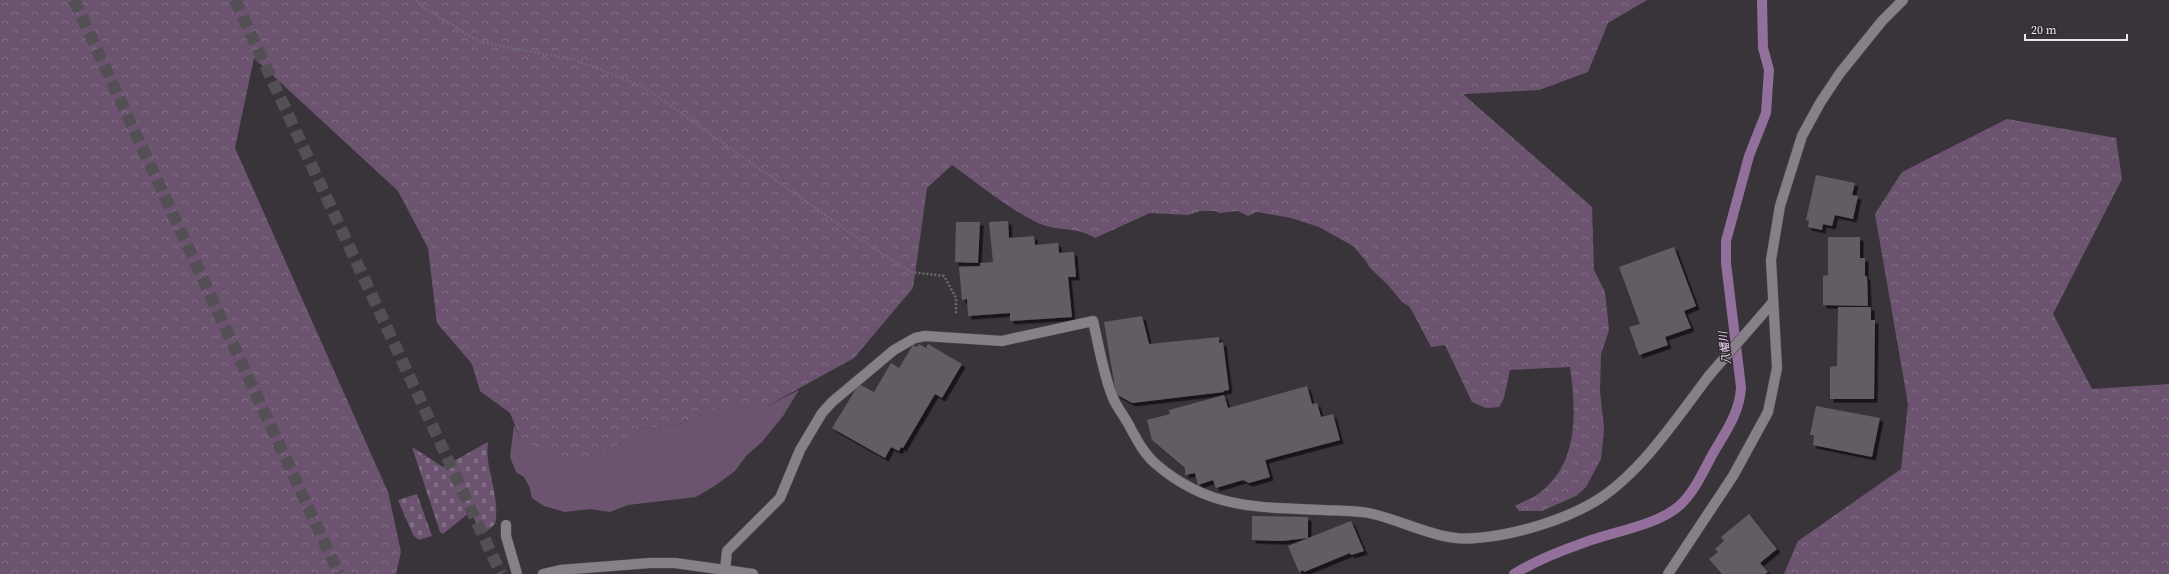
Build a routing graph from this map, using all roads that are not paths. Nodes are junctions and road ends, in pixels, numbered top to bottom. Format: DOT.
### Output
graph roads {
  1 [pos="1903,0"];
  2 [pos="1772,303"];
  3 [pos="506,525"];
  4 [pos="724,570"];
  5 [pos="517,574"];
  6 [pos="543,574"];
  7 [pos="753,574"];
  8 [pos="1668,574"];
  1 -- 2 [label="street"];
  2 -- 4 [label="street"];
  2 -- 8 [label="street"];
  3 -- 5 [label="street"];
  4 -- 6 [label="street"];
  4 -- 7 [label="street"];
}
